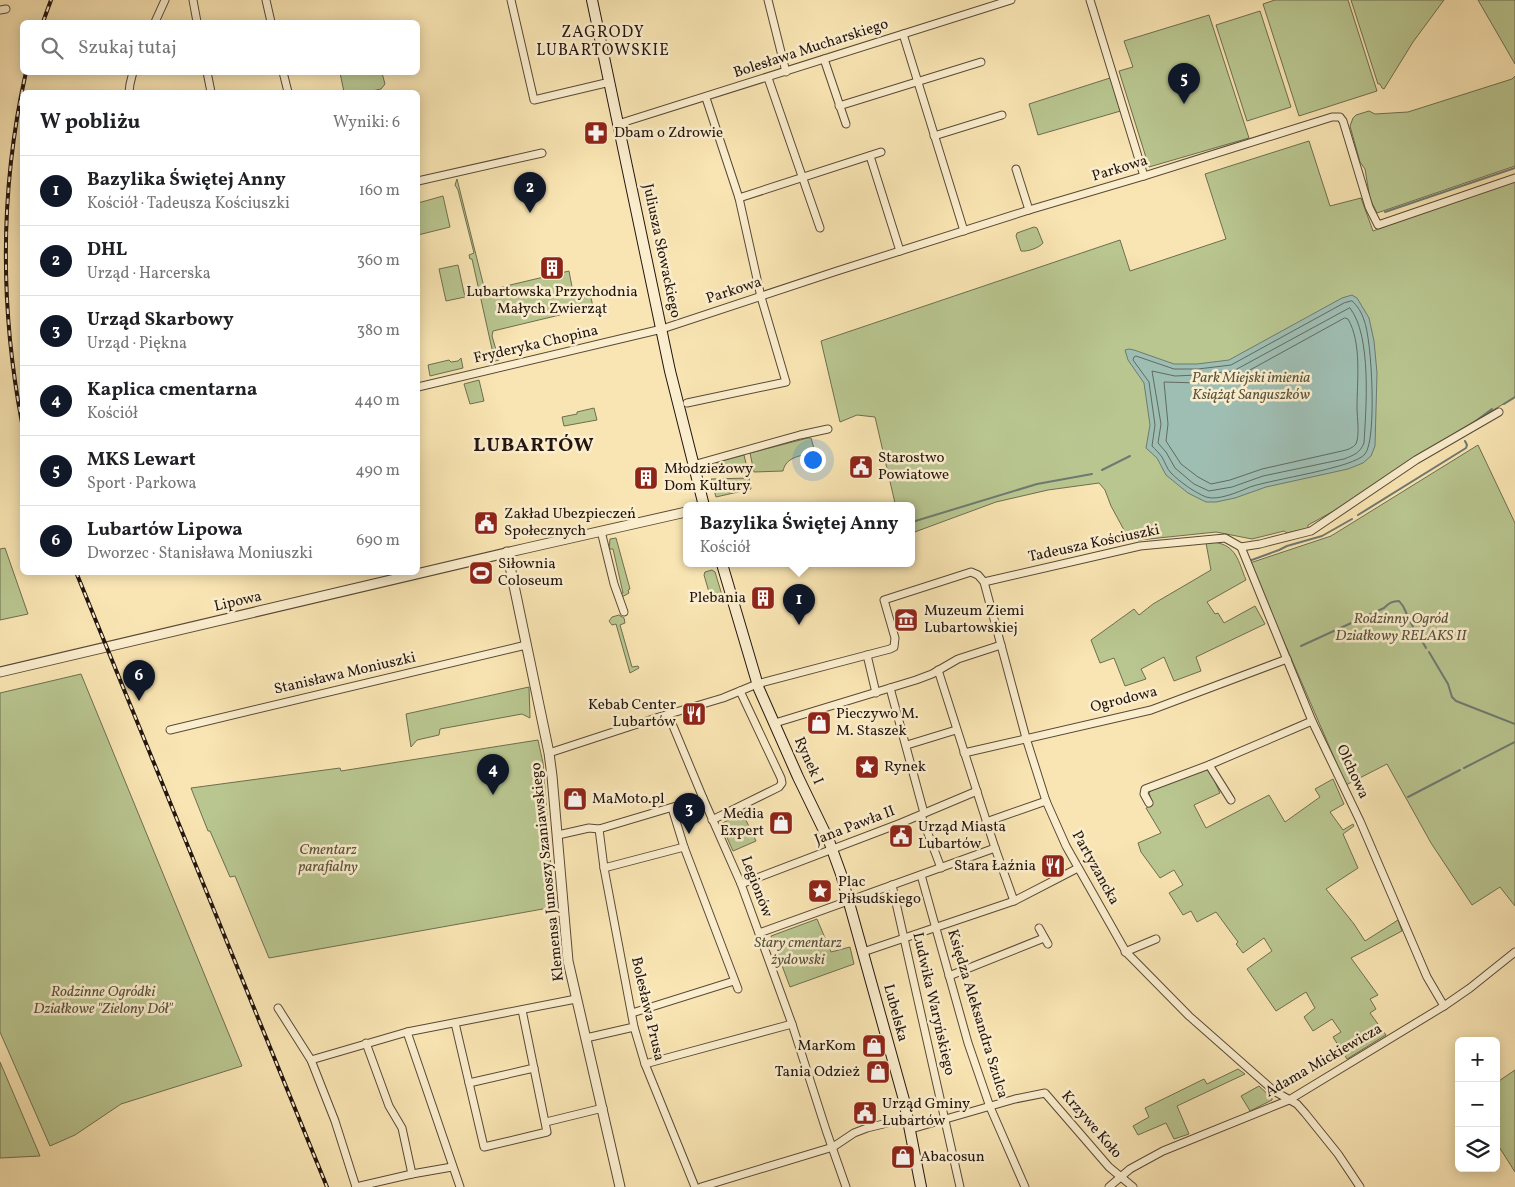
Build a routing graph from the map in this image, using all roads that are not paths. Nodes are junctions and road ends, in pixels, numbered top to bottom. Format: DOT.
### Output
graph roads {
  1 [pos="165,0"];
  2 [pos="193,0"];
  3 [pos="266,0"];
  4 [pos="511,0"];
  5 [pos="592,0"];
  6 [pos="768,0"];
  7 [pos="1011,0"];
  8 [pos="1090,0"];
  9 [pos="156,20"];
  10 [pos="197,20"];
  11 [pos="271,20"];
  12 [pos="903,34"];
  13 [pos="824,59"];
  14 [pos="981,62"];
  15 [pos="786,72"];
  16 [pos="132,75"];
  17 [pos="208,75"];
  18 [pos="284,75"];
  19 [pos="768,78"];
  20 [pos="918,81"];
  21 [pos="610,82"];
  22 [pos="130,90"];
  23 [pos="211,90"];
  24 [pos="288,90"];
  25 [pos="706,98"];
  26 [pos="839,106"];
  27 [pos="1002,115"];
  28 [pos="618,124"];
  29 [pos="846,124"];
  30 [pos="934,136"];
  31 [pos="881,152"];
  32 [pos="542,153"];
  33 [pos="870,156"];
  34 [pos="1016,169"];
  35 [pos="1144,176"];
  36 [pos="803,177"];
  37 [pos="1515,178"];
  38 [pos="420,181"];
  39 [pos="739,198"];
  40 [pos="1029,210"];
  41 [pos="820,228"];
  42 [pos="964,231"];
  43 [pos="900,251"];
  44 [pos="761,296"];
  45 [pos="662,329"];
  46 [pos="420,387"];
  47 [pos="687,403"];
  48 [pos="1499,412"];
  49 [pos="828,430"];
  50 [pos="693,465"];
  51 [pos="703,502"];
  52 [pos="683,513"];
  53 [pos="601,531"];
  54 [pos="1241,547"];
  55 [pos="506,552"];
  56 [pos="723,567"];
  57 [pos="420,570"];
  58 [pos="393,576"];
  59 [pos="984,582"];
  60 [pos="624,612"];
  61 [pos="526,645"];
  62 [pos="1000,645"];
  63 [pos="867,655"];
  64 [pos="1286,659"];
  65 [pos="938,670"];
  66 [pos="0,672"];
  67 [pos="758,684"];
  68 [pos="890,688"];
  69 [pos="740,691"];
  70 [pos="876,693"];
  71 [pos="668,714"];
  72 [pos="1312,721"];
  73 [pos="775,723"];
  74 [pos="170,730"];
  75 [pos="956,730"];
  76 [pos="1026,738"];
  77 [pos="907,746"];
  78 [pos="549,753"];
  79 [pos="964,753"];
  80 [pos="1209,765"];
  81 [pos="977,790"];
  82 [pos="703,798"];
  83 [pos="1231,800"];
  84 [pos="1046,801"];
  85 [pos="1149,803"];
  86 [pos="672,808"];
  87 [pos="923,814"];
  88 [pos="712,820"];
  89 [pos="986,822"];
  90 [pos="598,829"];
  91 [pos="558,835"];
  92 [pos="684,847"];
  93 [pos="995,848"];
  94 [pos="832,850"];
  95 [pos="604,868"];
  96 [pos="941,868"];
  97 [pos="1078,868"];
  98 [pos="921,875"];
  99 [pos="741,884"];
  100 [pos="892,885"];
  101 [pos="848,900"];
  102 [pos="1014,901"];
  103 [pos="936,928"];
  104 [pos="1039,928"];
  105 [pos="759,933"];
  106 [pos="904,938"];
  107 [pos="1156,939"];
  108 [pos="863,952"];
  109 [pos="1125,952"];
  110 [pos="1515,952"];
  111 [pos="949,976"];
  112 [pos="734,981"];
  113 [pos="738,989"];
  114 [pos="576,999"];
  115 [pos="1444,1006"];
  116 [pos="278,1008"];
  117 [pos="522,1010"];
  118 [pos="632,1013"];
  119 [pos="455,1023"];
  120 [pos="792,1024"];
  121 [pos="634,1027"];
  122 [pos="407,1032"];
  123 [pos="586,1038"];
  124 [pos="366,1043"];
  125 [pos="311,1060"];
  126 [pos="645,1064"];
  127 [pos="534,1068"];
  128 [pos="469,1083"];
  129 [pos="1289,1100"];
  130 [pos="990,1107"];
  131 [pos="603,1108"];
  132 [pos="908,1118"];
  133 [pos="946,1120"];
  134 [pos="546,1122"];
  135 [pos="911,1129"];
  136 [pos="833,1147"];
  137 [pos="452,1167"];
  138 [pos="412,1174"];
  139 [pos="1119,1177"];
  140 [pos="356,1187"];
  141 [pos="460,1187"];
  142 [pos="620,1187"];
  143 [pos="695,1187"];
  144 [pos="701,1187"];
  145 [pos="846,1187"];
  146 [pos="921,1187"];
  147 [pos="960,1187"];
  148 [pos="1025,1187"];
  149 [pos="1109,1187"];
  150 [pos="1133,1187"];
  151 [pos="1360,1187"];
  1 -- 9 [label="street"];
  2 -- 10 [label="street"];
  3 -- 11 [label="street"];
  4 -- 21 [label="street"];
  5 -- 21 [label="main road, Juliusza Słowackiego"];
  6 -- 15 [label="street"];
  7 -- 12 [label="street, Bolesława Mucharskiego"];
  8 -- 35 [label="street"];
  12 -- 13 [label="street, Bolesława Mucharskiego"];
  12 -- 20 [label="street"];
  13 -- 15 [label="street, Bolesława Mucharskiego"];
  13 -- 26 [label="street"];
  14 -- 20 [label="street"];
  15 -- 19 [label="street, Bolesława Mucharskiego"];
  16 -- 22 [label="street"];
  17 -- 23 [label="street"];
  18 -- 24 [label="street"];
  19 -- 25 [label="street, Bolesława Mucharskiego"];
  19 -- 36 [label="street"];
  20 -- 26 [label="street"];
  20 -- 30 [label="street"];
  21 -- 28 [label="main road, Juliusza Słowackiego"];
  25 -- 28 [label="street, Bolesława Mucharskiego"];
  25 -- 39 [label="street"];
  26 -- 29 [label="street"];
  27 -- 30 [label="street"];
  28 -- 45 [label="main road, Juliusza Słowackiego"];
  30 -- 42 [label="street"];
  31 -- 33 [label="street"];
  32 -- 38 [label="street"];
  33 -- 36 [label="street"];
  33 -- 43 [label="street"];
  34 -- 40 [label="street"];
  35 -- 37 [label="street, Parkowa"];
  35 -- 40 [label="street, Parkowa"];
  36 -- 39 [label="street"];
  36 -- 41 [label="street"];
  39 -- 44 [label="street"];
  40 -- 42 [label="street, Parkowa"];
  42 -- 43 [label="street, Parkowa"];
  43 -- 44 [label="street, Parkowa"];
  44 -- 45 [label="street, Parkowa"];
  44 -- 47 [label="street"];
  45 -- 46 [label="street, Fryderyka Chopina"];
  45 -- 50 [label="main road, Juliusza Słowackiego"];
  48 -- 54 [label="street"];
  49 -- 50 [label="street"];
  50 -- 51 [label="main road, Juliusza Słowackiego"];
  52 -- 53 [label="street, Lipowa"];
  53 -- 55 [label="street, Lipowa"];
  53 -- 60 [label="street"];
  54 -- 59 [label="street, Tadeusza Kościuszki"];
  54 -- 64 [label="street, Olchowa"];
  55 -- 57 [label="street, Lipowa"];
  55 -- 61 [label="street, Klemensa Junoszy Szaniawskiego"];
  56 -- 67 [label="main road"];
  58 -- 66 [label="street, Lipowa"];
  59 -- 62 [label="street, Partyzancka"];
  59 -- 63 [label="street"];
  61 -- 74 [label="street, Stanisława Moniuszki"];
  61 -- 78 [label="street, Klemensa Junoszy Szaniawskiego"];
  62 -- 65 [label="street"];
  62 -- 76 [label="street, Partyzancka"];
  63 -- 67 [label="street"];
  63 -- 70 [label="street"];
  64 -- 72 [label="street, Olchowa"];
  64 -- 76 [label="street, Ogrodowa"];
  65 -- 68 [label="street"];
  65 -- 75 [label="street"];
  67 -- 69 [label="street"];
  67 -- 73 [label="main road, Rynek I"];
  68 -- 70 [label="street"];
  68 -- 77 [label="street"];
  69 -- 71 [label="street"];
  69 -- 88 [label="street"];
  70 -- 73 [label="street"];
  71 -- 78 [label="street"];
  71 -- 82 [label="street, Legionów"];
  72 -- 80 [label="street"];
  72 -- 115 [label="street, Olchowa"];
  73 -- 94 [label="main road, Rynek I"];
  75 -- 77 [label="street"];
  75 -- 79 [label="street"];
  76 -- 79 [label="street, Ogrodowa"];
  76 -- 84 [label="street, Partyzancka"];
  77 -- 87 [label="street"];
  78 -- 91 [label="street, Klemensa Junoszy Szaniawskiego"];
  79 -- 81 [label="street"];
  80 -- 83 [label="street"];
  80 -- 85 [label="street"];
  81 -- 87 [label="street, Jana Pawła II"];
  81 -- 89 [label="street"];
  82 -- 86 [label="street"];
  82 -- 88 [label="street, Legionów"];
  84 -- 89 [label="street"];
  84 -- 97 [label="street, Partyzancka"];
  86 -- 90 [label="street"];
  86 -- 92 [label="street"];
  87 -- 94 [label="street, Jana Pawła II"];
  87 -- 96 [label="street"];
  88 -- 99 [label="street, Legionów"];
  89 -- 93 [label="street"];
  90 -- 91 [label="street"];
  90 -- 95 [label="street, Bolesława Prusa"];
  91 -- 114 [label="street, Klemensa Junoszy Szaniawskiego"];
  92 -- 95 [label="street"];
  92 -- 112 [label="street"];
  93 -- 96 [label="street"];
  93 -- 102 [label="street"];
  94 -- 99 [label="street, Jana Pawła II"];
  94 -- 101 [label="main road, Lubelska"];
  95 -- 118 [label="street, Bolesława Prusa"];
  96 -- 98 [label="street"];
  97 -- 102 [label="street"];
  97 -- 109 [label="street, Partyzancka"];
  98 -- 100 [label="street"];
  98 -- 103 [label="street, Księdza Aleksandra Szulca"];
  99 -- 105 [label="street, Legionów"];
  100 -- 101 [label="street"];
  100 -- 106 [label="street, Ludwika Waryńskiego"];
  101 -- 105 [label="street"];
  101 -- 108 [label="main road, Lubelska"];
  102 -- 103 [label="street"];
  103 -- 106 [label="street"];
  103 -- 111 [label="street, Księdza Aleksandra Szulca"];
  104 -- 111 [label="street"];
  105 -- 120 [label="street, Legionów"];
  106 -- 108 [label="street"];
  106 -- 133 [label="street, Ludwika Waryńskiego"];
  107 -- 109 [label="street"];
  108 -- 132 [label="main road, Lubelska"];
  109 -- 129 [label="street, Partyzancka"];
  110 -- 115 [label="street, Adama Mickiewicza"];
  111 -- 130 [label="street, Księdza Aleksandra Szulca"];
  112 -- 113 [label="street"];
  112 -- 118 [label="street"];
  114 -- 117 [label="street"];
  114 -- 123 [label="street, Klemensa Junoszy Szaniawskiego"];
  115 -- 129 [label="street, Adama Mickiewicza"];
  116 -- 125 [label="street"];
  117 -- 119 [label="street"];
  117 -- 127 [label="street"];
  118 -- 121 [label="street, Bolesława Prusa"];
  119 -- 122 [label="street"];
  119 -- 128 [label="street"];
  120 -- 126 [label="street"];
  120 -- 136 [label="street, Legionów"];
  121 -- 123 [label="street"];
  121 -- 126 [label="street, Bolesława Prusa"];
  122 -- 124 [label="street"];
  122 -- 137 [label="street"];
  123 -- 131 [label="street, Klemensa Junoszy Szaniawskiego"];
  124 -- 125 [label="street"];
  124 -- 138 [label="street"];
  125 -- 140 [label="street"];
  126 -- 143 [label="street, Bolesława Prusa"];
  127 -- 128 [label="street"];
  127 -- 134 [label="street"];
  128 -- 134 [label="street"];
  129 -- 139 [label="street, Adama Mickiewicza"];
  129 -- 151 [label="street, Partyzancka"];
  130 -- 133 [label="street, Krzywe Koło"];
  130 -- 139 [label="street, Krzywe Koło"];
  130 -- 148 [label="street, Księdza Aleksandra Szulca"];
  131 -- 134 [label="street"];
  131 -- 142 [label="street, Klemensa Junoszy Szaniawskiego"];
  132 -- 135 [label="main road, Lubelska"];
  132 -- 136 [label="street"];
  133 -- 135 [label="street, Krzywe Koło"];
  133 -- 147 [label="street, Ludwika Waryńskiego"];
  135 -- 146 [label="main road, Lubelska"];
  136 -- 144 [label="street"];
  136 -- 145 [label="street, Legionów"];
  137 -- 138 [label="street"];
  137 -- 141 [label="street"];
  138 -- 140 [label="street"];
  139 -- 149 [label="street, Adama Mickiewicza"];
  139 -- 150 [label="street, Krzywe Koło"];
}
